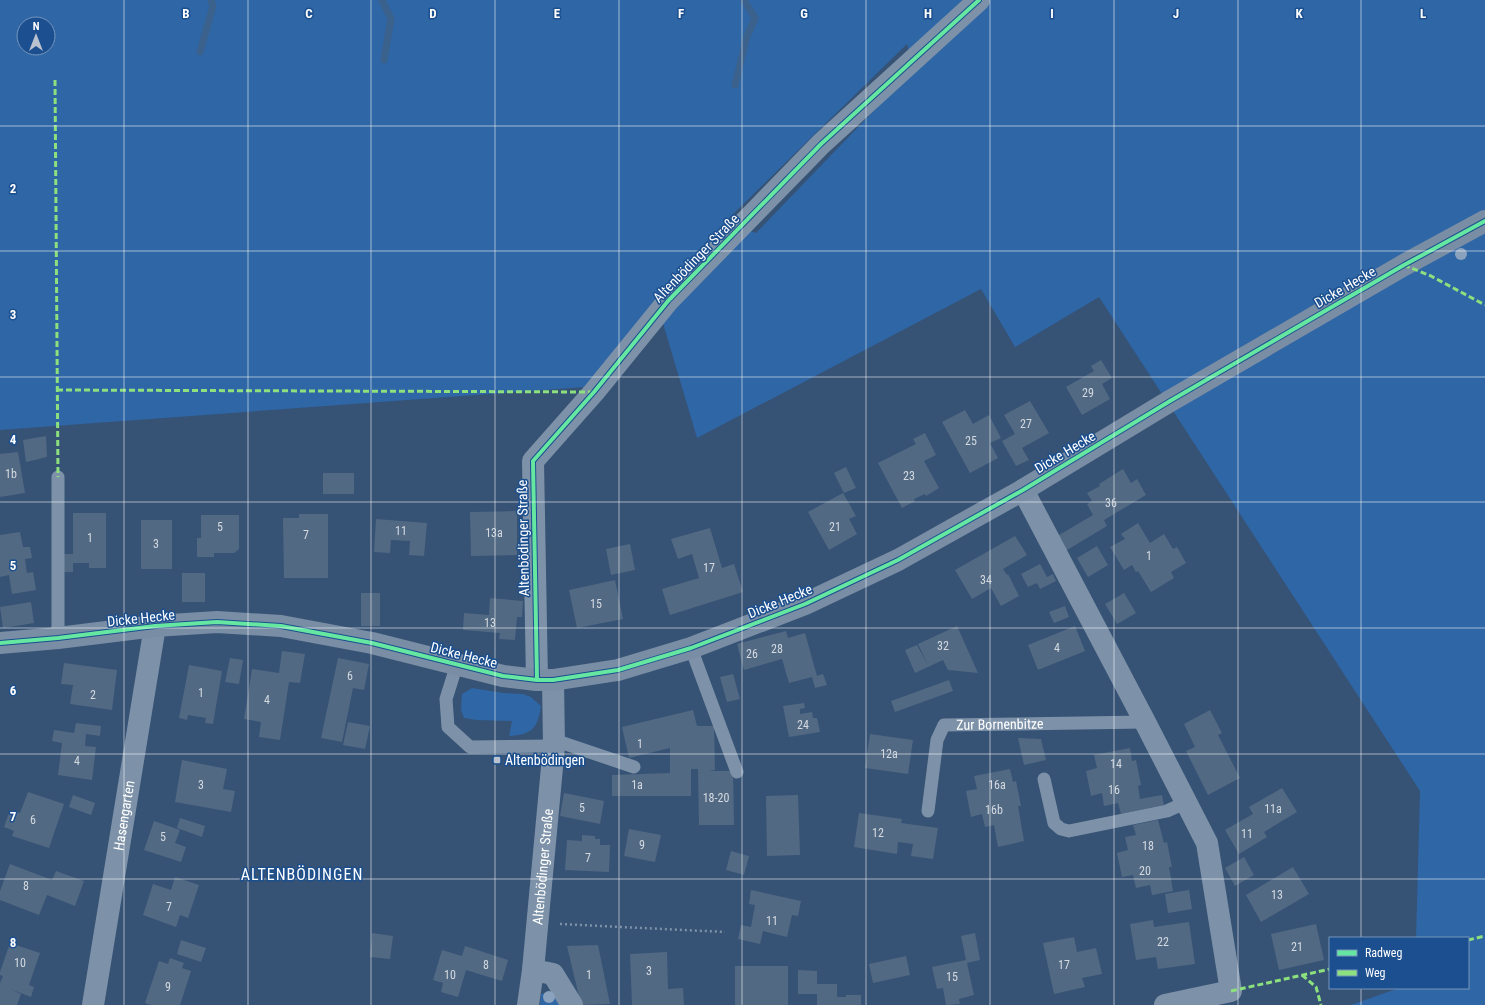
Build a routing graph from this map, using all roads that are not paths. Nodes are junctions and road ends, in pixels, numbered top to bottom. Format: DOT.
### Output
graph roads {
  1 [pos="979,0"];
  2 [pos="1485,221"];
  3 [pos="58,478"];
  4 [pos="1023,490"];
  5 [pos="155,626"];
  6 [pos="58,638"];
  7 [pos="0,643"];
  8 [pos="691,648"];
  9 [pos="457,664"];
  10 [pos="545,680"];
  11 [pos="1145,722"];
  12 [pos="554,743"];
  13 [pos="634,767"];
  14 [pos="737,772"];
  15 [pos="1044,779"];
  16 [pos="1185,800"];
  17 [pos="928,811"];
  18 [pos="533,970"];
  19 [pos="93,1005"];
  20 [pos="528,1005"];
  21 [pos="572,1005"];
  22 [pos="1165,1005"];
  1 -- 10 [label="street, Altenbödinger Straße"];
  2 -- 4 [label="street, Dicke Hecke"];
  3 -- 6 [label="lane"];
  4 -- 8 [label="street, Dicke Hecke"];
  4 -- 11 [label="street"];
  5 -- 6 [label="street, Dicke Hecke"];
  5 -- 9 [label="street, Dicke Hecke"];
  5 -- 19 [label="street, Hasengarten"];
  6 -- 7 [label="street, Dicke Hecke"];
  8 -- 10 [label="street, Dicke Hecke"];
  8 -- 14 [label="lane"];
  9 -- 10 [label="street, Dicke Hecke"];
  9 -- 12 [label="lane"];
  10 -- 12 [label="street, Altenbödinger Straße"];
  11 -- 16 [label="street"];
  11 -- 17 [label="lane, Zur Bornenbitze"];
  12 -- 13 [label="lane"];
  12 -- 18 [label="street, Altenbödinger Straße"];
  15 -- 16 [label="lane"];
  16 -- 22 [label="street"];
  18 -- 20 [label="street, Altenbödinger Straße"];
  18 -- 21 [label="street"];
}
